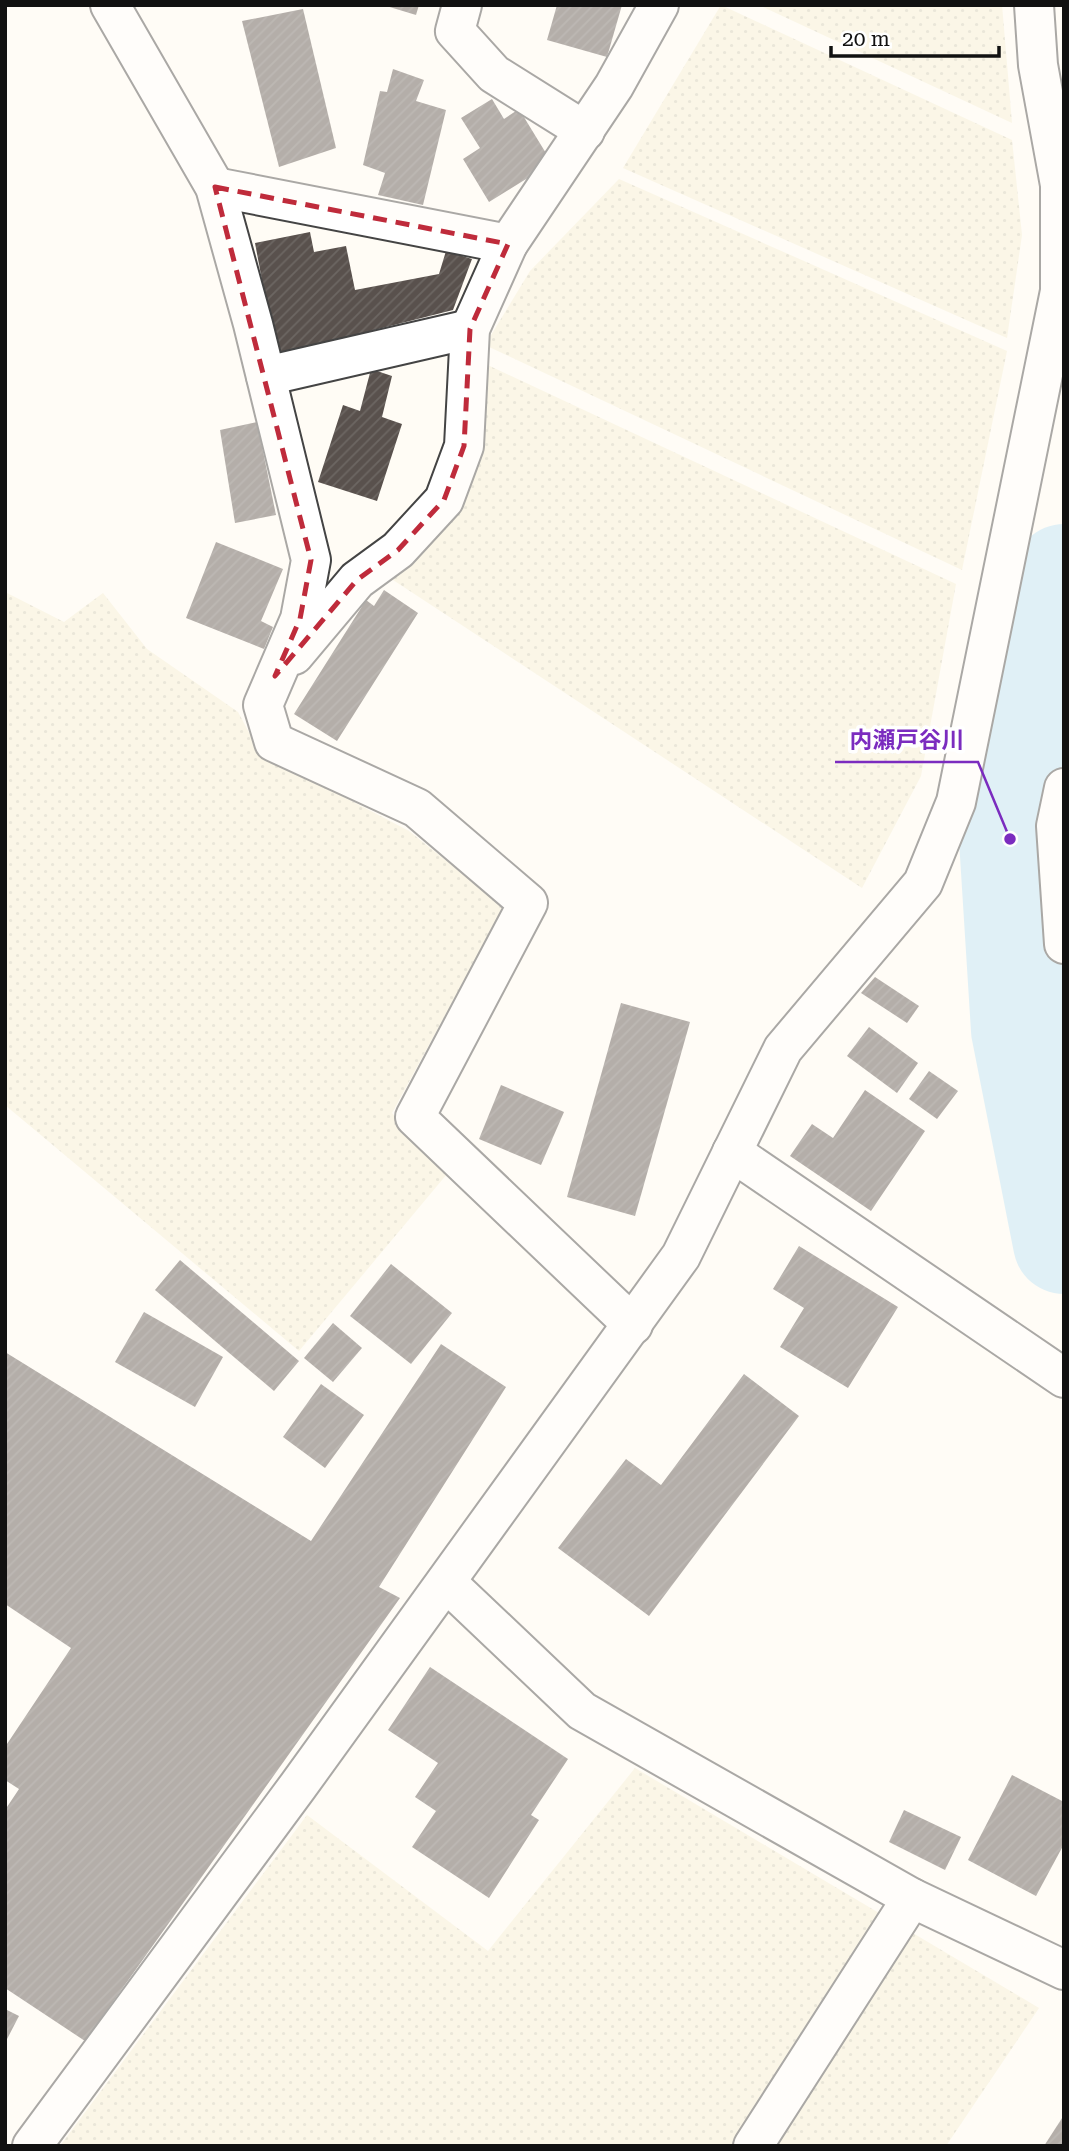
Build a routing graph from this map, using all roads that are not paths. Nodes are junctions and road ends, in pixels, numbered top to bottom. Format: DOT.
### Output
graph roads {
  1 [pos="110,5"];
  2 [pos="462,5"];
  3 [pos="659,5"];
  4 [pos="1034,5"];
  5 [pos="585,131"];
  6 [pos="215,187"];
  7 [pos="508,244"];
  8 [pos="470,329"];
  9 [pos="266,376"];
  10 [pos="275,676"];
  11 [pos="1064,788"];
  12 [pos="1064,943"];
  13 [pos="733,1152"];
  14 [pos="633,1325"];
  15 [pos="1064,1378"];
  16 [pos="446,1582"];
  17 [pos="912,1898"];
  18 [pos="1064,1970"];
  19 [pos="32,2146"];
  20 [pos="753,2146"];
  1 -- 6 [label="street"];
  2 -- 5 [label="street"];
  3 -- 5 [label="street"];
  4 -- 13 [label="street"];
  5 -- 7 [label="street"];
  6 -- 7 [label="street"];
  6 -- 9 [label="street"];
  7 -- 8 [label="street"];
  8 -- 9 [label="street"];
  8 -- 10 [label="street"];
  9 -- 10 [label="street"];
  10 -- 14 [label="street"];
  11 -- 12 [label="street"];
  13 -- 14 [label="street"];
  13 -- 15 [label="street"];
  14 -- 16 [label="street"];
  16 -- 17 [label="street"];
  16 -- 19 [label="street"];
  17 -- 18 [label="street"];
  17 -- 20 [label="street"];
}
